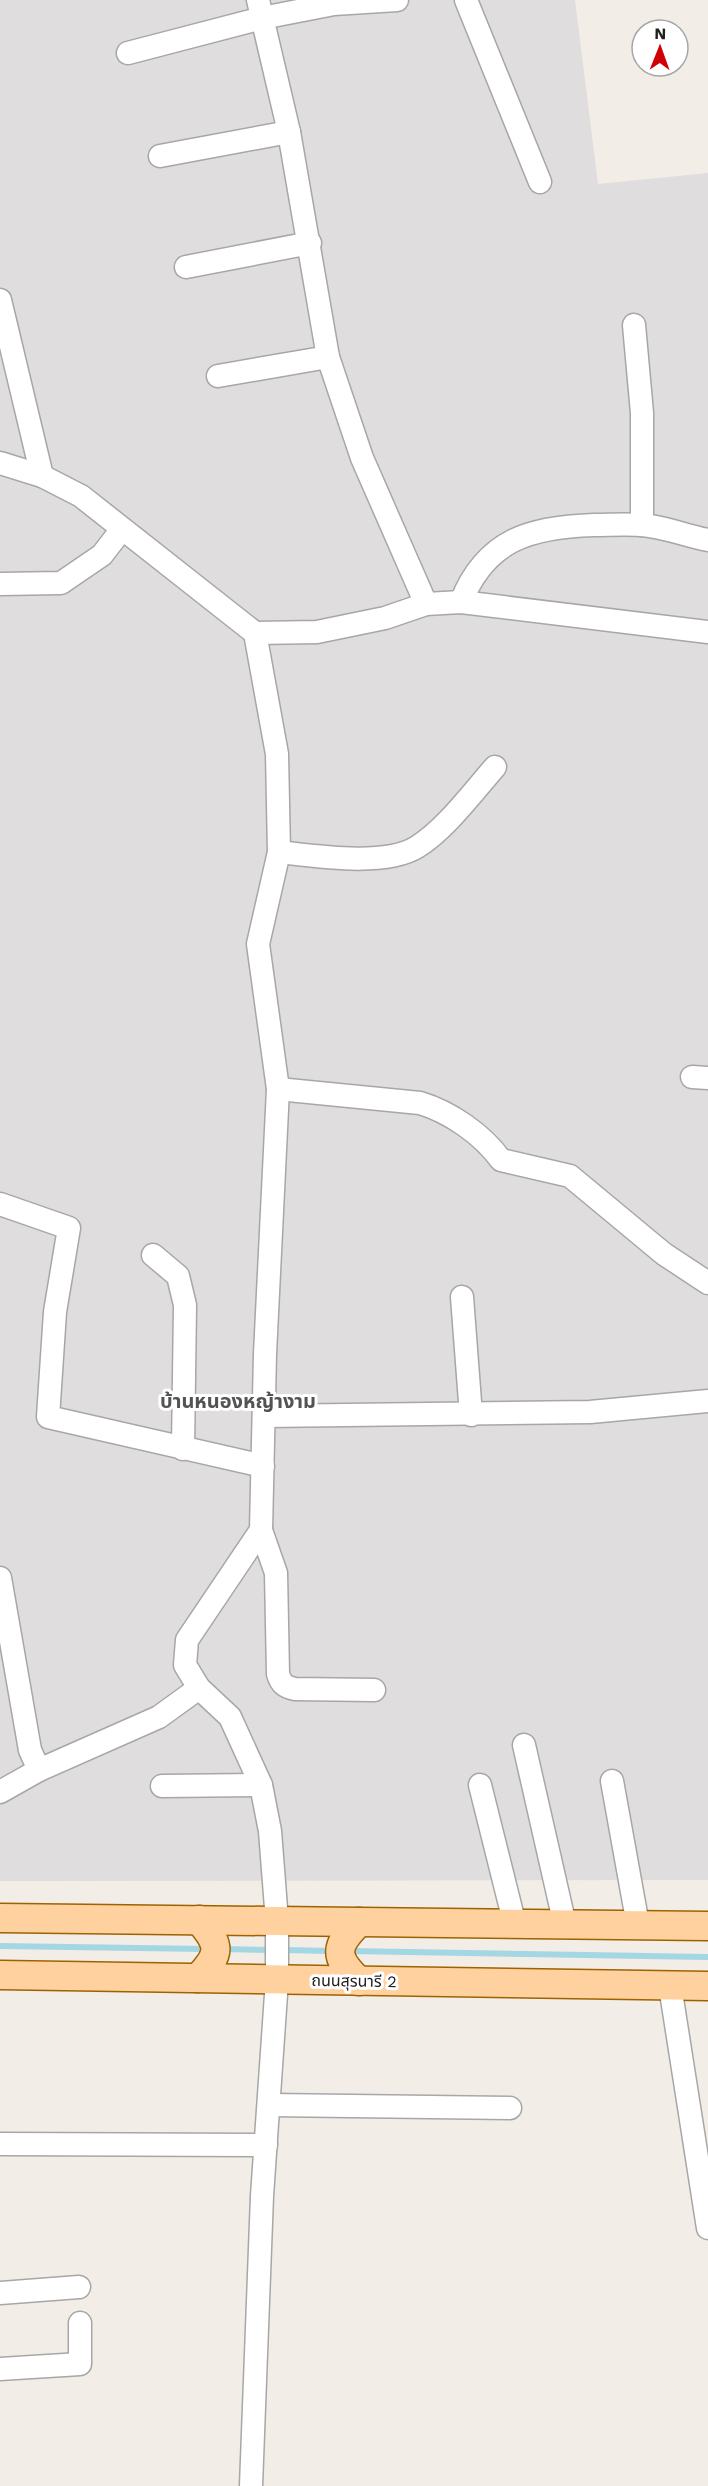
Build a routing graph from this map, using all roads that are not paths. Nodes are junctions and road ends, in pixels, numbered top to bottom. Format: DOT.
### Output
graph roads {
  1 [pos="397,0"];
  2 [pos="466,0"];
  3 [pos="260,9"];
  4 [pos="128,53"];
  5 [pos="289,132"];
  6 [pos="160,156"];
  7 [pos="540,182"];
  8 [pos="310,243"];
  9 [pos="186,267"];
  10 [pos="0,300"];
  11 [pos="634,325"];
  12 [pos="328,357"];
  13 [pos="218,376"];
  14 [pos="0,463"];
  15 [pos="42,476"];
  16 [pos="642,525"];
  17 [pos="122,529"];
  18 [pos="708,540"];
  19 [pos="0,584"];
  20 [pos="461,602"];
  21 [pos="426,604"];
  22 [pos="708,632"];
  23 [pos="255,633"];
  24 [pos="495,767"];
  25 [pos="279,852"];
  26 [pos="278,1089"];
  27 [pos="0,1204"];
  28 [pos="153,1255"];
  29 [pos="708,1283"];
  30 [pos="462,1297"];
  31 [pos="708,1401"];
  32 [pos="471,1415"];
  33 [pos="264,1416"];
  34 [pos="183,1449"];
  35 [pos="263,1466"];
  36 [pos="261,1530"];
  37 [pos="0,1578"];
  38 [pos="199,1689"];
  39 [pos="374,1690"];
  40 [pos="525,1745"];
  41 [pos="39,1770"];
  42 [pos="612,1780"];
  43 [pos="261,1785"];
  44 [pos="480,1785"];
  45 [pos="162,1786"];
  46 [pos="0,1792"];
  47 [pos="0,1918"];
  48 [pos="515,1925"];
  49 [pos="565,1925"];
  50 [pos="638,1925"];
  51 [pos="708,1926"];
  52 [pos="205,1927"];
  53 [pos="277,1928"];
  54 [pos="352,1929"];
  55 [pos="204,1972"];
  56 [pos="277,1972"];
  57 [pos="0,1975"];
  58 [pos="353,1975"];
  59 [pos="670,1986"];
  60 [pos="708,1986"];
  61 [pos="270,2105"];
  62 [pos="510,2108"];
  63 [pos="0,2144"];
  64 [pos="266,2145"];
  65 [pos="708,2228"];
  66 [pos="78,2287"];
  67 [pos="0,2293"];
  68 [pos="80,2323"];
  69 [pos="0,2369"];
  70 [pos="251,2486"];
  1 -- 3 [label="street"];
  2 -- 7 [label="street"];
  3 -- 4 [label="street"];
  3 -- 5 [label="street"];
  5 -- 6 [label="street"];
  5 -- 8 [label="street"];
  8 -- 9 [label="street"];
  8 -- 12 [label="street"];
  10 -- 15 [label="street"];
  11 -- 16 [label="street"];
  12 -- 13 [label="street"];
  12 -- 21 [label="street"];
  14 -- 15 [label="street"];
  15 -- 17 [label="street"];
  16 -- 18 [label="street"];
  16 -- 20 [label="street"];
  17 -- 19 [label="street"];
  17 -- 23 [label="street"];
  20 -- 21 [label="street"];
  20 -- 22 [label="street"];
  21 -- 23 [label="street"];
  23 -- 25 [label="street"];
  24 -- 25 [label="street"];
  25 -- 26 [label="street"];
  26 -- 29 [label="street"];
  26 -- 33 [label="street"];
  27 -- 34 [label="street"];
  28 -- 34 [label="street"];
  30 -- 32 [label="street"];
  31 -- 32 [label="street"];
  32 -- 33 [label="street"];
  33 -- 35 [label="street"];
  34 -- 35 [label="street"];
  35 -- 36 [label="street"];
  36 -- 38 [label="street"];
  36 -- 39 [label="street"];
  37 -- 41 [label="street"];
  38 -- 41 [label="street"];
  38 -- 43 [label="street"];
  40 -- 49 [label="street"];
  41 -- 46 [label="street"];
  42 -- 50 [label="street"];
  43 -- 45 [label="street"];
  43 -- 53 [label="street"];
  44 -- 48 [label="street"];
  47 -- 52 [label="main road"];
  48 -- 49 [label="main road"];
  48 -- 54 [label="main road"];
  49 -- 50 [label="main road"];
  50 -- 51 [label="main road"];
  52 -- 53 [label="main road"];
  52 -- 55 [label="main road"];
  53 -- 54 [label="main road"];
  53 -- 56 [label="street"];
  54 -- 58 [label="main road"];
  55 -- 56 [label="main road, ถนนสุรนารี 2"];
  55 -- 57 [label="main road, ถนนสุรนารี 2"];
  56 -- 58 [label="main road, ถนนสุรนารี 2"];
  56 -- 61 [label="street"];
  58 -- 59 [label="main road, ถนนสุรนารี 2"];
  59 -- 60 [label="main road, ถนนสุรนารี 2"];
  59 -- 65 [label="street"];
  61 -- 62 [label="street"];
  61 -- 64 [label="street"];
  63 -- 64 [label="street"];
  64 -- 70 [label="street"];
  66 -- 67 [label="street"];
  68 -- 69 [label="street"];
}
